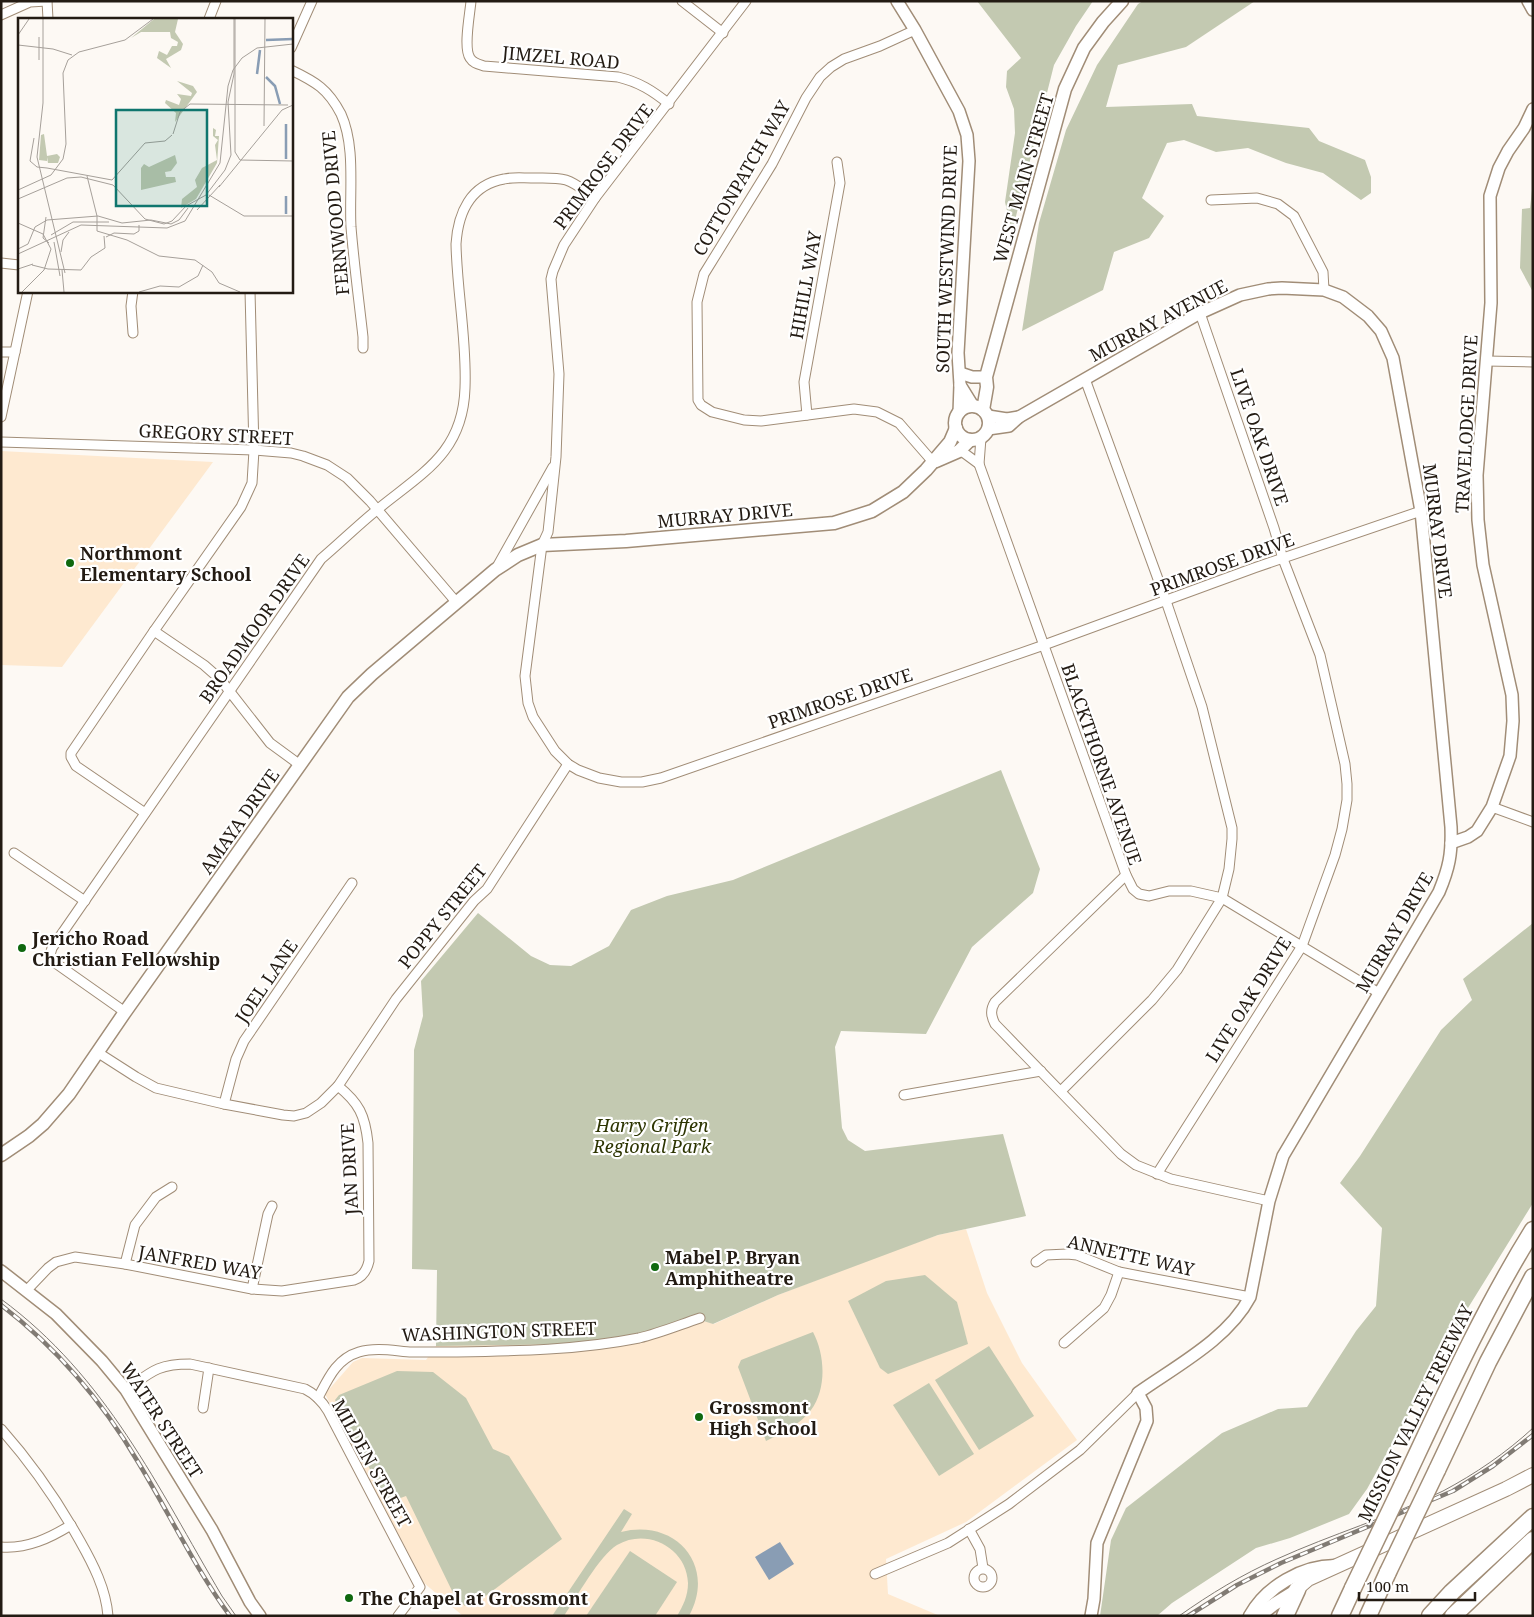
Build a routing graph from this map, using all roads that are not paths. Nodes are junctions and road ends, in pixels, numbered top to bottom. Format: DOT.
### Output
graph roads {
  1 [pos="48,1"];
  2 [pos="216,1"];
  3 [pos="312,1"];
  4 [pos="471,1"];
  5 [pos="682,1"];
  6 [pos="746,1"];
  7 [pos="897,1"];
  8 [pos="1122,1"];
  9 [pos="1528,1"];
  10 [pos="1533,10"];
  11 [pos="1,15"];
  12 [pos="48,18"];
  13 [pos="209,18"];
  14 [pos="915,30"];
  15 [pos="724,33"];
  16 [pos="292,46"];
  17 [pos="292,70"];
  18 [pos="669,104"];
  19 [pos="1533,109"];
  20 [pos="837,162"];
  21 [pos="595,198"];
  22 [pos="1211,200"];
  23 [pos="1,263"];
  24 [pos="18,264"];
  25 [pos="1324,290"];
  26 [pos="28,292"];
  27 [pos="133,292"];
  28 [pos="250,292"];
  29 [pos="1200,313"];
  30 [pos="133,333"];
  31 [pos="363,348"];
  32 [pos="1,352"];
  33 [pos="15,352"];
  34 [pos="1486,362"];
  35 [pos="1533,362"];
  36 [pos="986,377"];
  37 [pos="960,379"];
  38 [pos="1085,379"];
  39 [pos="958,413"];
  40 [pos="807,415"];
  41 [pos="1,417"];
  42 [pos="980,421"];
  43 [pos="956,428"];
  44 [pos="1,442"];
  45 [pos="254,450"];
  46 [pos="960,450"];
  47 [pos="934,462"];
  48 [pos="556,463"];
  49 [pos="979,464"];
  50 [pos="377,510"];
  51 [pos="1421,511"];
  52 [pos="542,545"];
  53 [pos="1283,559"];
  54 [pos="495,570"];
  55 [pos="1166,601"];
  56 [pos="457,603"];
  57 [pos="154,631"];
  58 [pos="1044,644"];
  59 [pos="230,691"];
  60 [pos="568,764"];
  61 [pos="300,765"];
  62 [pos="1492,807"];
  63 [pos="145,813"];
  64 [pos="1533,822"];
  65 [pos="1451,843"];
  66 [pos="14,853"];
  67 [pos="1126,875"];
  68 [pos="352,883"];
  69 [pos="1222,898"];
  70 [pos="85,901"];
  71 [pos="1302,946"];
  72 [pos="1380,994"];
  73 [pos="125,1012"];
  74 [pos="97,1052"];
  75 [pos="1041,1071"];
  76 [pos="338,1086"];
  77 [pos="1061,1091"];
  78 [pos="904,1095"];
  79 [pos="224,1104"];
  80 [pos="1,1155"];
  81 [pos="1157,1174"];
  82 [pos="172,1187"];
  83 [pos="1269,1201"];
  84 [pos="272,1206"];
  85 [pos="1533,1230"];
  86 [pos="368,1261"];
  87 [pos="1036,1262"];
  88 [pos="124,1264"];
  89 [pos="1,1271"];
  90 [pos="1119,1272"];
  91 [pos="1533,1277"];
  92 [pos="252,1289"];
  93 [pos="27,1290"];
  94 [pos="1250,1297"];
  95 [pos="700,1318"];
  96 [pos="1064,1343"];
  97 [pos="209,1368"];
  98 [pos="126,1390"];
  99 [pos="1138,1393"];
  100 [pos="318,1398"];
  101 [pos="203,1408"];
  102 [pos="1,1430"];
  103 [pos="1533,1475"];
  104 [pos="1533,1517"];
  105 [pos="71,1525"];
  106 [pos="969,1529"];
  107 [pos="1533,1540"];
  108 [pos="1,1547"];
  109 [pos="1336,1566"];
  110 [pos="983,1568"];
  111 [pos="875,1574"];
  112 [pos="1297,1590"];
  113 [pos="108,1616"];
  114 [pos="260,1616"];
  115 [pos="398,1616"];
  116 [pos="1091,1616"];
  117 [pos="1250,1616"];
  118 [pos="1259,1616"];
  119 [pos="1285,1616"];
  120 [pos="1340,1616"];
  121 [pos="1368,1616"];
  122 [pos="1430,1616"];
  123 [pos="1453,1616"];
  1 -- 11 [label="street"];
  1 -- 12 [label="street"];
  2 -- 13 [label="street"];
  3 -- 16 [label="street"];
  4 -- 18 [label="street, JIMZEL ROAD"];
  5 -- 15 [label="street"];
  6 -- 15 [label="street, PRIMROSE DRIVE"];
  7 -- 14 [label="street, SOUTH WESTWIND DRIVE"];
  8 -- 36 [label="main road, WEST MAIN STREET"];
  9 -- 10 [label="street"];
  14 -- 37 [label="street, SOUTH WESTWIND DRIVE"];
  14 -- 40 [label="street, COTTONPATCH WAY"];
  15 -- 18 [label="street, PRIMROSE DRIVE"];
  17 -- 31 [label="street, FERNWOOD DRIVE"];
  18 -- 21 [label="street, PRIMROSE DRIVE"];
  19 -- 34 [label="street, TRAVELODGE DRIVE"];
  20 -- 40 [label="street, HIHILL WAY"];
  21 -- 48 [label="street, PRIMROSE DRIVE"];
  21 -- 50 [label="street, BROADMOOR DRIVE"];
  22 -- 25 [label="street"];
  23 -- 24 [label="street"];
  25 -- 29 [label="street, MURRAY AVENUE"];
  25 -- 51 [label="street, MURRAY DRIVE"];
  26 -- 33 [label="street"];
  27 -- 30 [label="street"];
  28 -- 45 [label="street"];
  29 -- 38 [label="street, MURRAY AVENUE"];
  29 -- 53 [label="street, LIVE OAK DRIVE"];
  32 -- 33 [label="street"];
  33 -- 41 [label="street"];
  34 -- 35 [label="street"];
  34 -- 62 [label="street, TRAVELODGE DRIVE"];
  36 -- 37 [label="street"];
  36 -- 42 [label="main road, WEST MAIN STREET"];
  37 -- 39 [label="street, SOUTH WESTWIND DRIVE"];
  37 -- 42 [label="street, SOUTH WESTWIND DRIVE"];
  38 -- 42 [label="street, MURRAY AVENUE"];
  38 -- 55 [label="street"];
  39 -- 42 [label="main road, MURRAY AVENUE"];
  39 -- 43 [label="main road"];
  40 -- 47 [label="street"];
  42 -- 43 [label="main road"];
  42 -- 46 [label="main road"];
  42 -- 49 [label="street, BLACKTHORNE AVENUE"];
  43 -- 47 [label="main road"];
  44 -- 45 [label="street, GREGORY STREET"];
  45 -- 50 [label="street, GREGORY STREET"];
  45 -- 57 [label="street"];
  46 -- 47 [label="main road"];
  46 -- 49 [label="street"];
  47 -- 52 [label="main road, MURRAY DRIVE"];
  48 -- 52 [label="street, PRIMROSE DRIVE"];
  48 -- 54 [label="street, PRIMROSE DRIVE"];
  49 -- 58 [label="street, BLACKTHORNE AVENUE"];
  50 -- 56 [label="street, GREGORY STREET"];
  50 -- 59 [label="street, BROADMOOR DRIVE"];
  51 -- 53 [label="street, PRIMROSE DRIVE"];
  51 -- 65 [label="street, MURRAY DRIVE"];
  52 -- 54 [label="main road, AMAYA DRIVE"];
  52 -- 60 [label="street, PRIMROSE DRIVE"];
  53 -- 55 [label="street, PRIMROSE DRIVE"];
  53 -- 71 [label="street, LIVE OAK DRIVE"];
  54 -- 56 [label="main road, AMAYA DRIVE"];
  55 -- 58 [label="street, PRIMROSE DRIVE"];
  55 -- 69 [label="street"];
  56 -- 61 [label="main road, AMAYA DRIVE"];
  57 -- 59 [label="street"];
  57 -- 63 [label="street"];
  58 -- 60 [label="street, PRIMROSE DRIVE"];
  58 -- 67 [label="street, BLACKTHORNE AVENUE"];
  59 -- 61 [label="street"];
  59 -- 63 [label="street, BROADMOOR DRIVE"];
  60 -- 76 [label="street, POPPY STREET"];
  61 -- 73 [label="main road, AMAYA DRIVE"];
  62 -- 64 [label="street"];
  62 -- 65 [label="street, TRAVELODGE DRIVE"];
  63 -- 70 [label="street, BROADMOOR DRIVE"];
  65 -- 72 [label="street, MURRAY DRIVE"];
  66 -- 70 [label="street"];
  67 -- 69 [label="street"];
  67 -- 75 [label="street, BLACKTHORNE AVENUE"];
  68 -- 79 [label="street, JOEL LANE"];
  69 -- 71 [label="street"];
  69 -- 77 [label="street"];
  70 -- 73 [label="street, BROADMOOR DRIVE"];
  71 -- 72 [label="street"];
  71 -- 81 [label="street, LIVE OAK DRIVE"];
  72 -- 83 [label="street, MURRAY DRIVE"];
  73 -- 74 [label="main road, AMAYA DRIVE"];
  74 -- 79 [label="street, POPPY STREET"];
  74 -- 80 [label="main road, AMAYA DRIVE"];
  75 -- 77 [label="street, BLACKTHORNE AVENUE"];
  75 -- 78 [label="street"];
  76 -- 79 [label="street, POPPY STREET"];
  76 -- 86 [label="street, JAN DRIVE"];
  77 -- 81 [label="street, BLACKTHORNE AVENUE"];
  81 -- 83 [label="street, BLACKTHORNE AVENUE"];
  82 -- 88 [label="street"];
  83 -- 94 [label="street, MURRAY DRIVE"];
  84 -- 92 [label="street"];
  85 -- 120 [label="highway, MISSION VALLEY FREEWAY, bridge"];
  86 -- 92 [label="street, JANFRED WAY"];
  87 -- 90 [label="street, ANNETTE WAY"];
  88 -- 92 [label="street, JANFRED WAY"];
  88 -- 93 [label="street, JANFRED WAY"];
  89 -- 93 [label="street, WATER STREET"];
  90 -- 94 [label="street, ANNETTE WAY"];
  90 -- 96 [label="street"];
  91 -- 121 [label="highway, bridge"];
  93 -- 98 [label="street, WATER STREET"];
  94 -- 99 [label="street, MURRAY DRIVE"];
  95 -- 100 [label="street, WASHINGTON STREET"];
  97 -- 98 [label="street, MILDEN STREET"];
  97 -- 100 [label="street, MILDEN STREET"];
  97 -- 101 [label="street"];
  98 -- 114 [label="street, WATER STREET"];
  99 -- 106 [label="street"];
  99 -- 116 [label="street"];
  100 -- 115 [label="street, MILDEN STREET"];
  102 -- 105 [label="street"];
  103 -- 109 [label="main road"];
  104 -- 122 [label="highway"];
  105 -- 108 [label="street"];
  105 -- 113 [label="street"];
  106 -- 110 [label="street"];
  106 -- 111 [label="street"];
  107 -- 123 [label="highway"];
  109 -- 112 [label="main road"];
  109 -- 117 [label="main road"];
  112 -- 118 [label="main road"];
  112 -- 119 [label="highway"];
}
